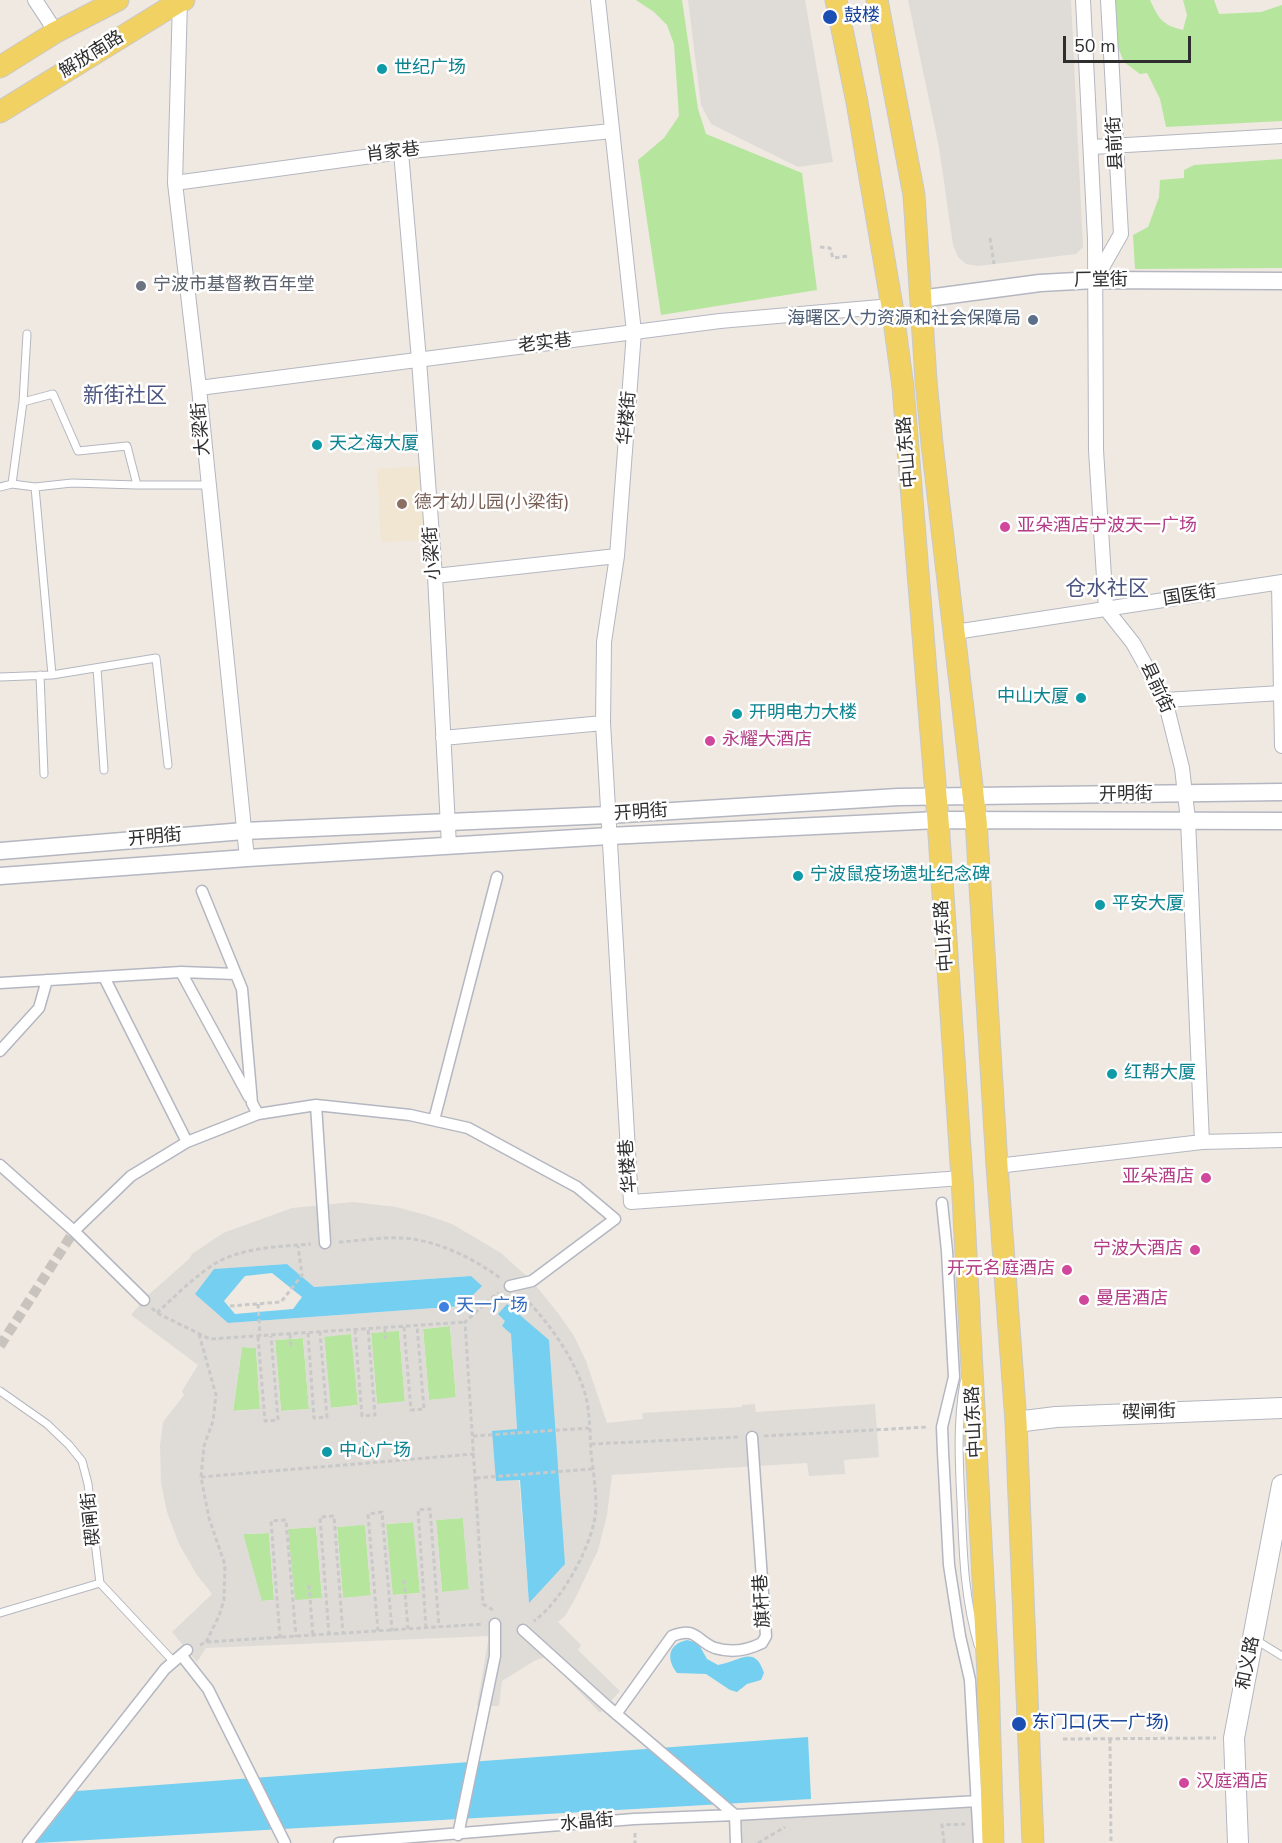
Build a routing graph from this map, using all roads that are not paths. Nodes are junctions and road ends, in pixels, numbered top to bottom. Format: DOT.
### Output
graph roads {
  1 [pos="35,0"];
  2 [pos="118,0"];
  3 [pos="182,0"];
  4 [pos="598,0"];
  5 [pos="836,0"];
  6 [pos="877,0"];
  7 [pos="1083,0"];
  8 [pos="1108,0"];
  9 [pos="56,32"];
  10 [pos="0,67"];
  11 [pos="0,112"];
  12 [pos="612,131"];
  13 [pos="1282,136"];
  14 [pos="1092,147"];
  15 [pos="1116,147"];
  16 [pos="402,152"];
  17 [pos="175,183"];
  18 [pos="1095,280"];
  19 [pos="1282,281"];
  20 [pos="920,299"];
  21 [pos="892,306"];
  22 [pos="634,332"];
  23 [pos="27,334"];
  24 [pos="419,360"];
  25 [pos="199,388"];
  26 [pos="23,402"];
  27 [pos="12,484"];
  28 [pos="137,485"];
  29 [pos="208,485"];
  30 [pos="0,487"];
  31 [pos="34,487"];
  32 [pos="617,556"];
  33 [pos="435,576"];
  34 [pos="1280,583"];
  35 [pos="1106,609"];
  36 [pos="956,632"];
  37 [pos="97,668"];
  38 [pos="40,675"];
  39 [pos="52,675"];
  40 [pos="0,677"];
  41 [pos="1281,693"];
  42 [pos="1165,700"];
  43 [pos="603,723"];
  44 [pos="443,738"];
  45 [pos="1282,746"];
  46 [pos="168,765"];
  47 [pos="104,770"];
  48 [pos="44,774"];
  49 [pos="1282,792"];
  50 [pos="1186,793"];
  51 [pos="935,795"];
  52 [pos="974,796"];
  53 [pos="608,815"];
  54 [pos="938,820"];
  55 [pos="976,820"];
  56 [pos="1188,820"];
  57 [pos="1282,821"];
  58 [pos="448,822"];
  59 [pos="244,831"];
  60 [pos="609,836"];
  61 [pos="449,846"];
  62 [pos="0,851"];
  63 [pos="247,858"];
  64 [pos="0,876"];
  65 [pos="497,877"];
  66 [pos="202,891"];
  67 [pos="181,972"];
  68 [pos="236,974"];
  69 [pos="104,977"];
  70 [pos="47,981"];
  71 [pos="0,983"];
  72 [pos="0,1052"];
  73 [pos="252,1103"];
  74 [pos="316,1105"];
  75 [pos="258,1114"];
  76 [pos="434,1120"];
  77 [pos="1282,1140"];
  78 [pos="187,1142"];
  79 [pos="1202,1142"];
  80 [pos="0,1166"];
  81 [pos="997,1166"];
  82 [pos="962,1178"];
  83 [pos="942,1203"];
  84 [pos="74,1231"];
  85 [pos="325,1243"];
  86 [pos="510,1286"];
  87 [pos="144,1300"];
  88 [pos="0,1391"];
  89 [pos="1282,1408"];
  90 [pos="1016,1422"];
  91 [pos="752,1437"];
  92 [pos="1282,1485"];
  93 [pos="100,1583"];
  94 [pos="0,1613"];
  95 [pos="495,1623"];
  96 [pos="523,1630"];
  97 [pos="1254,1639"];
  98 [pos="181,1656"];
  99 [pos="1282,1656"];
  100 [pos="616,1714"];
  101 [pos="978,1801"];
  102 [pos="735,1815"];
  103 [pos="458,1835"];
  104 [pos="28,1843"];
  105 [pos="285,1843"];
  106 [pos="339,1843"];
  107 [pos="736,1843"];
  108 [pos="979,1843"];
  109 [pos="993,1843"];
  110 [pos="1033,1843"];
  111 [pos="1238,1843"];
  1 -- 9 [label="street"];
  2 -- 9 [label="main road, 解放南路"];
  3 -- 11 [label="main road, 解放南路"];
  3 -- 17 [label="street, 大梁街"];
  4 -- 12 [label="street, 华楼街"];
  5 -- 21 [label="main road, 中山东路"];
  6 -- 20 [label="main road, 中山东路"];
  7 -- 14 [label="street, 县前街"];
  8 -- 15 [label="street, 县前街"];
  9 -- 10 [label="main road, 解放南路"];
  12 -- 16 [label="street, 肖家巷"];
  12 -- 22 [label="street, 华楼街"];
  13 -- 15 [label="street"];
  14 -- 15 [label="street"];
  14 -- 18 [label="street, 县前街"];
  15 -- 18 [label="street, 县前街"];
  16 -- 17 [label="street, 肖家巷"];
  16 -- 24 [label="street, 小梁街"];
  17 -- 25 [label="street, 大梁街"];
  18 -- 19 [label="street, 厂堂街"];
  18 -- 20 [label="street, 厂堂街"];
  18 -- 35 [label="street, 县前街"];
  20 -- 36 [label="main road, 中山东路"];
  21 -- 22 [label="street, 老实巷"];
  21 -- 51 [label="main road, 中山东路"];
  22 -- 24 [label="street, 老实巷"];
  22 -- 32 [label="street, 华楼街"];
  23 -- 26 [label="lane"];
  24 -- 25 [label="street, 老实巷"];
  24 -- 33 [label="street, 小梁街"];
  25 -- 29 [label="street, 大梁街"];
  26 -- 27 [label="lane"];
  26 -- 28 [label="lane"];
  27 -- 30 [label="lane"];
  27 -- 31 [label="lane"];
  28 -- 29 [label="lane"];
  28 -- 31 [label="lane"];
  29 -- 59 [label="street, 大梁街"];
  31 -- 39 [label="lane"];
  32 -- 33 [label="street"];
  32 -- 43 [label="street, 华楼街"];
  33 -- 44 [label="street, 小梁街"];
  34 -- 35 [label="street, 国医街"];
  34 -- 41 [label="street"];
  35 -- 36 [label="street, 国医街"];
  35 -- 42 [label="street, 县前街"];
  36 -- 52 [label="main road, 中山东路"];
  37 -- 39 [label="lane"];
  37 -- 46 [label="lane"];
  37 -- 47 [label="lane"];
  38 -- 39 [label="lane"];
  38 -- 40 [label="lane"];
  38 -- 48 [label="lane"];
  41 -- 42 [label="street"];
  41 -- 45 [label="street"];
  42 -- 50 [label="street, 县前街"];
  43 -- 44 [label="street"];
  43 -- 53 [label="street, 华楼街"];
  44 -- 58 [label="street, 小梁街"];
  49 -- 50 [label="street, 开明街"];
  50 -- 52 [label="street, 开明街"];
  50 -- 56 [label="street, 县前街"];
  51 -- 52 [label="street, 开明街"];
  51 -- 53 [label="street, 开明街"];
  51 -- 54 [label="main road, 中山东路"];
  52 -- 55 [label="main road, 中山东路"];
  53 -- 58 [label="street, 开明街"];
  53 -- 60 [label="street, 华楼街"];
  54 -- 55 [label="street, 开明街"];
  54 -- 60 [label="street, 开明街"];
  54 -- 82 [label="main road, 中山东路"];
  55 -- 56 [label="street, 开明街"];
  55 -- 81 [label="main road, 中山东路"];
  56 -- 57 [label="street, 开明街"];
  56 -- 79 [label="street, 县前街"];
  58 -- 59 [label="street, 开明街"];
  58 -- 61 [label="street, 小梁街"];
  59 -- 62 [label="street, 开明街"];
  59 -- 63 [label="street, 大梁街"];
  60 -- 61 [label="street, 开明街"];
  60 -- 82 [label="street, 华楼巷"];
  61 -- 63 [label="street, 开明街"];
  63 -- 64 [label="street, 开明街"];
  65 -- 76 [label="street"];
  66 -- 68 [label="street"];
  67 -- 68 [label="street"];
  67 -- 69 [label="street"];
  67 -- 73 [label="street"];
  68 -- 73 [label="street"];
  69 -- 70 [label="street"];
  69 -- 78 [label="street"];
  70 -- 71 [label="street"];
  70 -- 72 [label="street"];
  73 -- 75 [label="street"];
  74 -- 75 [label="street"];
  74 -- 76 [label="street"];
  74 -- 85 [label="street"];
  75 -- 78 [label="street"];
  76 -- 86 [label="street"];
  77 -- 79 [label="street"];
  78 -- 84 [label="street"];
  79 -- 81 [label="street"];
  80 -- 84 [label="street"];
  81 -- 90 [label="main road, 中山东路"];
  82 -- 109 [label="main road, 中山东路"];
  83 -- 101 [label="street, 中山东路"];
  84 -- 87 [label="street"];
  88 -- 93 [label="lane, 碶闸街"];
  89 -- 90 [label="main road, 碶闸街"];
  90 -- 110 [label="main road, 中山东路"];
  91 -- 100 [label="street, 旗杆巷"];
  92 -- 97 [label="main road, 和义路"];
  93 -- 94 [label="lane"];
  93 -- 98 [label="lane"];
  95 -- 103 [label="street"];
  96 -- 100 [label="street"];
  97 -- 99 [label="lane"];
  97 -- 111 [label="main road, 和义路"];
  98 -- 104 [label="street"];
  98 -- 105 [label="street"];
  100 -- 102 [label="street"];
  101 -- 102 [label="street, 水晶街"];
  101 -- 108 [label="street, 中山东路"];
  102 -- 103 [label="street, 水晶街"];
  102 -- 107 [label="street"];
  103 -- 106 [label="street, 水晶街"];
}
